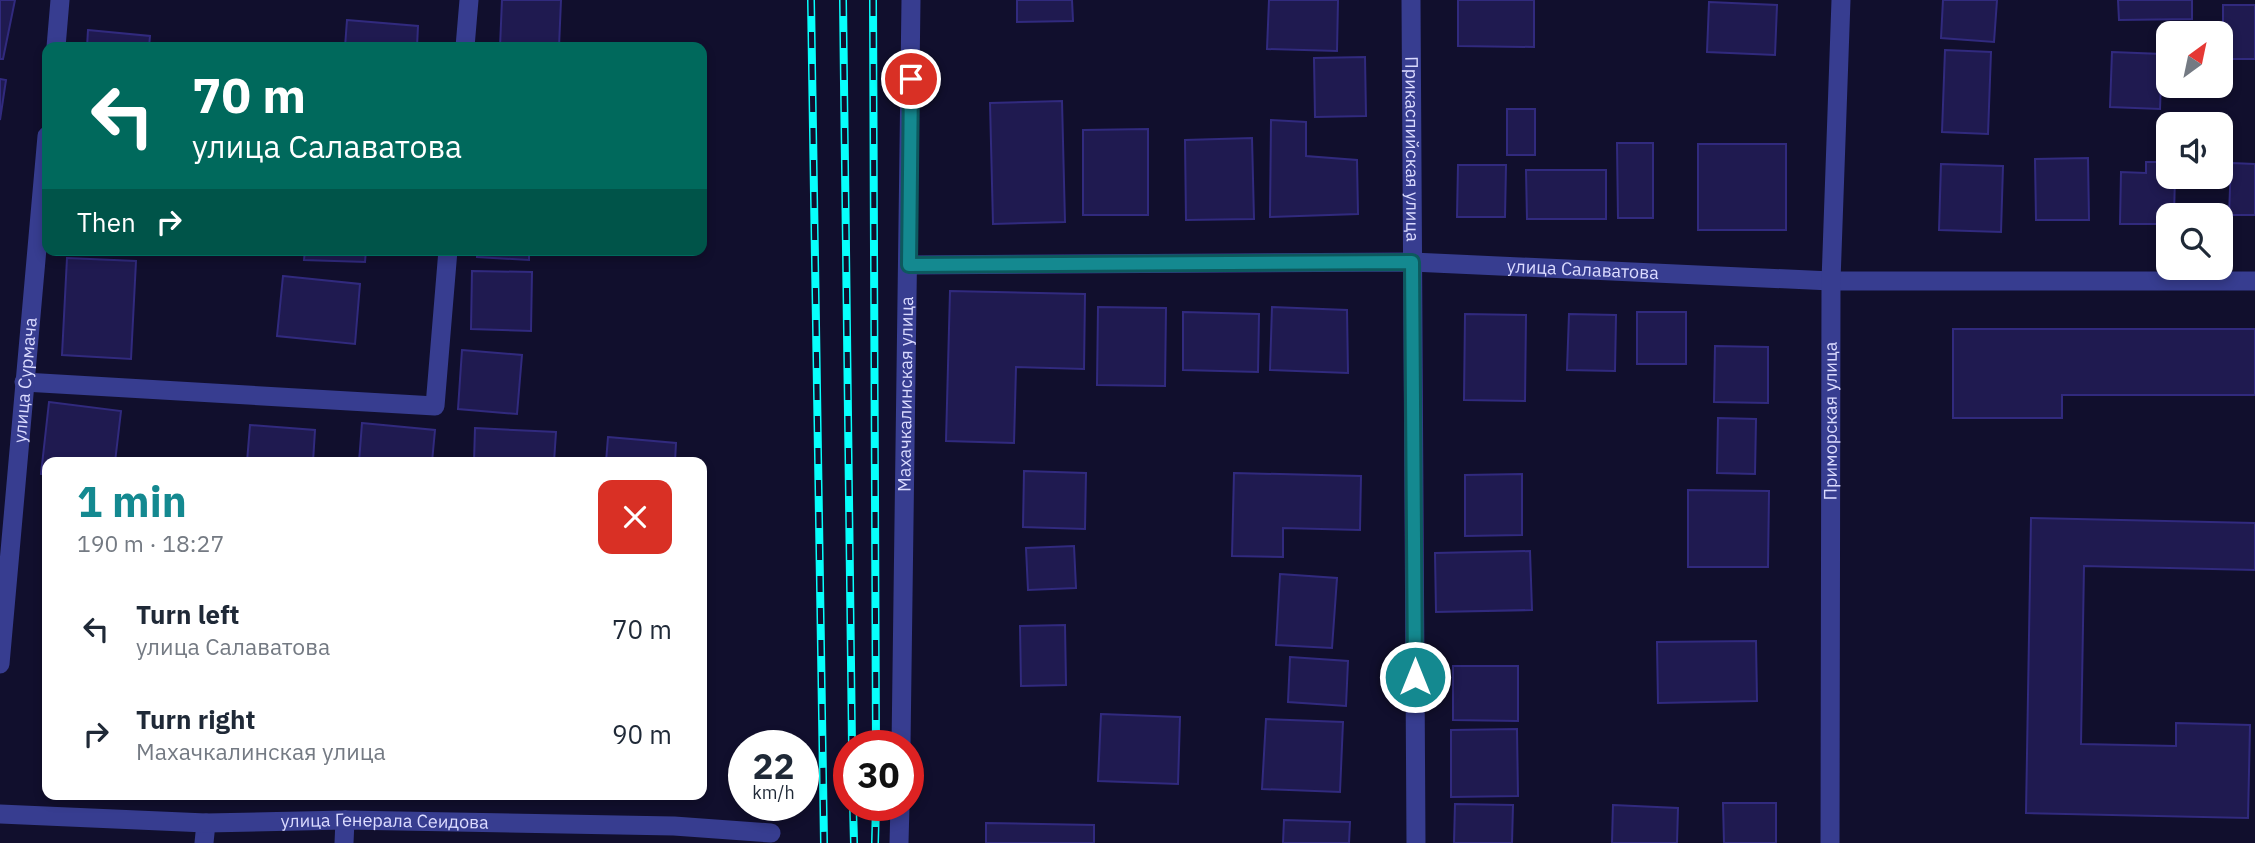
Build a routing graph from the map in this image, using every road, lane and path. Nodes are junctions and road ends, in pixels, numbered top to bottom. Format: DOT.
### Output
graph roads {
  1 [pos="60,0"];
  2 [pos="469,0"];
  3 [pos="911,0"];
  4 [pos="1411,0"];
  5 [pos="1841,0"];
  6 [pos="56,42"];
  7 [pos="465,42"];
  8 [pos="42,189"];
  9 [pos="448,256"];
  10 [pos="1412,262"];
  11 [pos="909,265"];
  12 [pos="1831,281"];
  13 [pos="2255,281"];
  14 [pos="24,382"];
  15 [pos="0,664"];
  16 [pos="901,730"];
  17 [pos="0,814"];
  18 [pos="345,820"];
  19 [pos="900,821"];
  20 [pos="205,823"];
  21 [pos="770,838"];
  22 [pos="204,843"];
  23 [pos="344,843"];
  24 [pos="899,843"];
  25 [pos="1416,843"];
  26 [pos="1830,843"];
  1 -- 6 [label="street"];
  2 -- 7 [label="street"];
  3 -- 11 [label="street, Махачкалинская улица"];
  4 -- 10 [label="street, Прикаспийская улица"];
  5 -- 12 [label="street, Приморская улица"];
  8 -- 14 [label="street, улица Сурмача"];
  9 -- 14 [label="street"];
  10 -- 11 [label="street, улица Салаватова"];
  10 -- 12 [label="street, улица Салаватова"];
  10 -- 25 [label="street, Прикаспийская улица"];
  11 -- 16 [label="street, Махачкалинская улица"];
  12 -- 13 [label="street, улица Салаватова"];
  12 -- 26 [label="street, Приморская улица"];
  14 -- 15 [label="street, улица Сурмача"];
  17 -- 20 [label="street, улица Генерала Сеидова"];
  18 -- 20 [label="street, улица Генерала Сеидова"];
  18 -- 21 [label="street, улица Генерала Сеидова"];
  18 -- 23 [label="street"];
  19 -- 24 [label="street"];
  20 -- 22 [label="street"];
}
